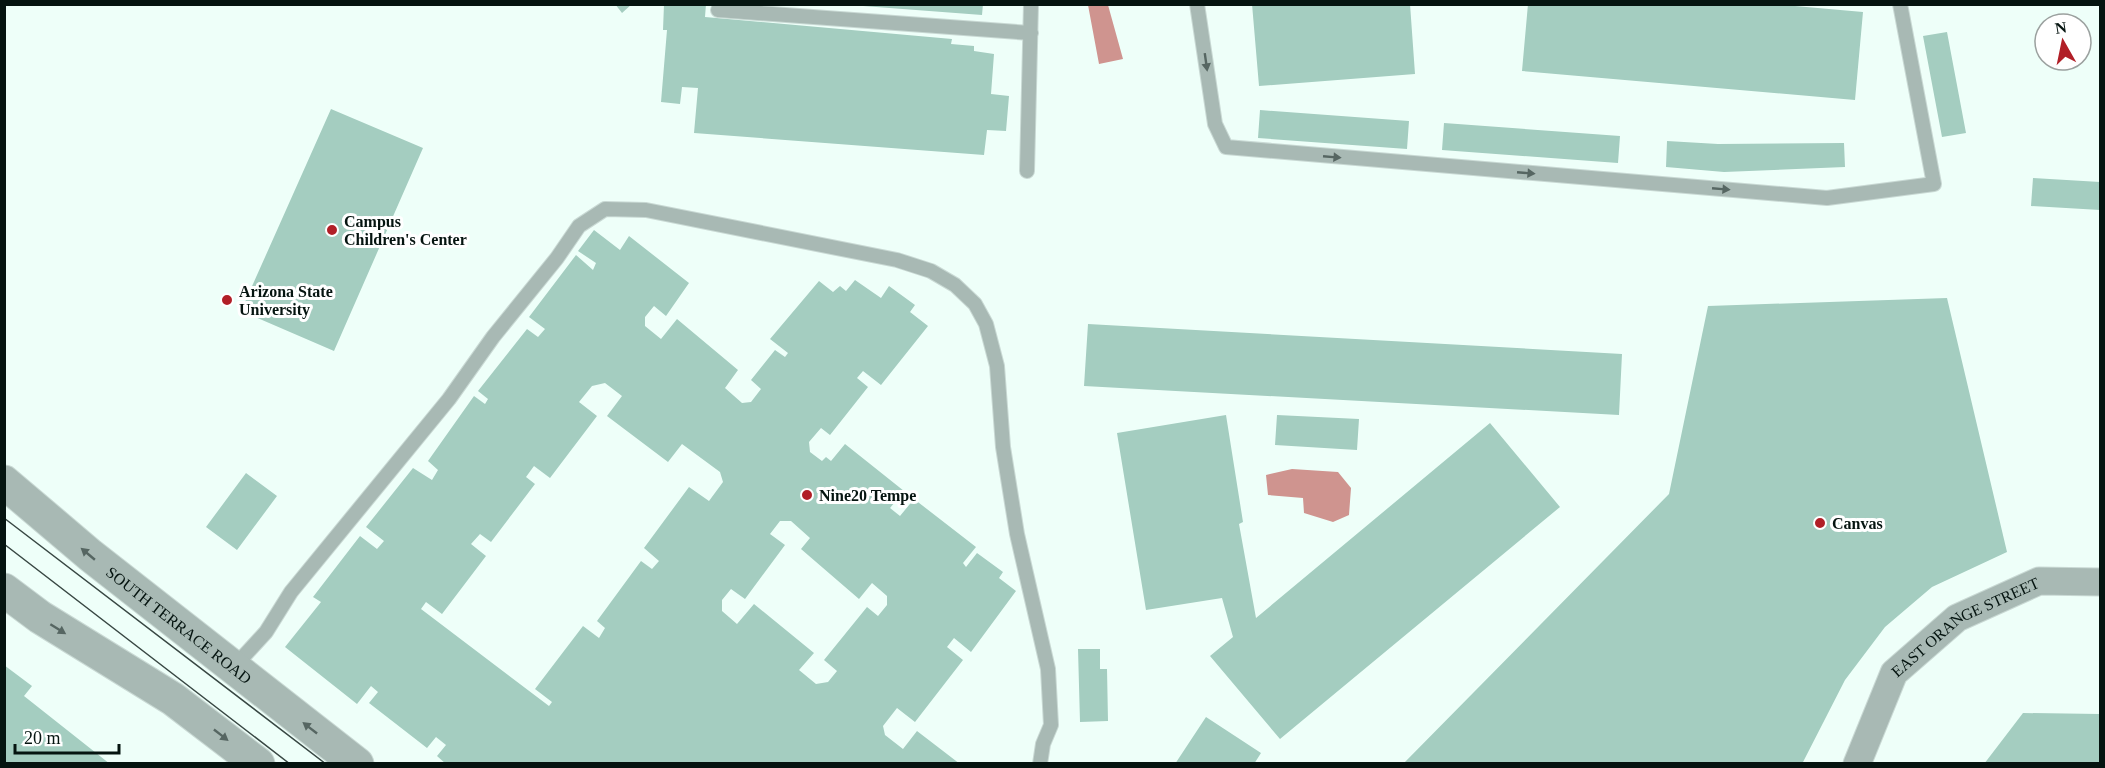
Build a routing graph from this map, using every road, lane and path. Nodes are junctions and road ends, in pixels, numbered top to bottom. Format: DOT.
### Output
graph roads {
  1 [pos="1031,4"];
  2 [pos="1197,4"];
  3 [pos="1900,4"];
  4 [pos="718,10"];
  5 [pos="1031,33"];
  6 [pos="1027,171"];
  7 [pos="4,482"];
  8 [pos="2100,582"];
  9 [pos="4,590"];
  10 [pos="233,668"];
  11 [pos="258,764"];
  12 [pos="357,764"];
  13 [pos="1040,764"];
  14 [pos="1857,764"];
  1 -- 5 [label="lane"];
  2 -- 3 [label="lane, one-way"];
  4 -- 5 [label="lane"];
  5 -- 6 [label="lane"];
  10 -- 7 [label="street, SOUTH TERRACE ROAD, one-way"];
  8 -- 14 [label="street, EAST ORANGE STREET"];
  9 -- 11 [label="street, one-way"];
  12 -- 10 [label="street, SOUTH TERRACE ROAD, one-way"];
  10 -- 13 [label="lane"];
}
